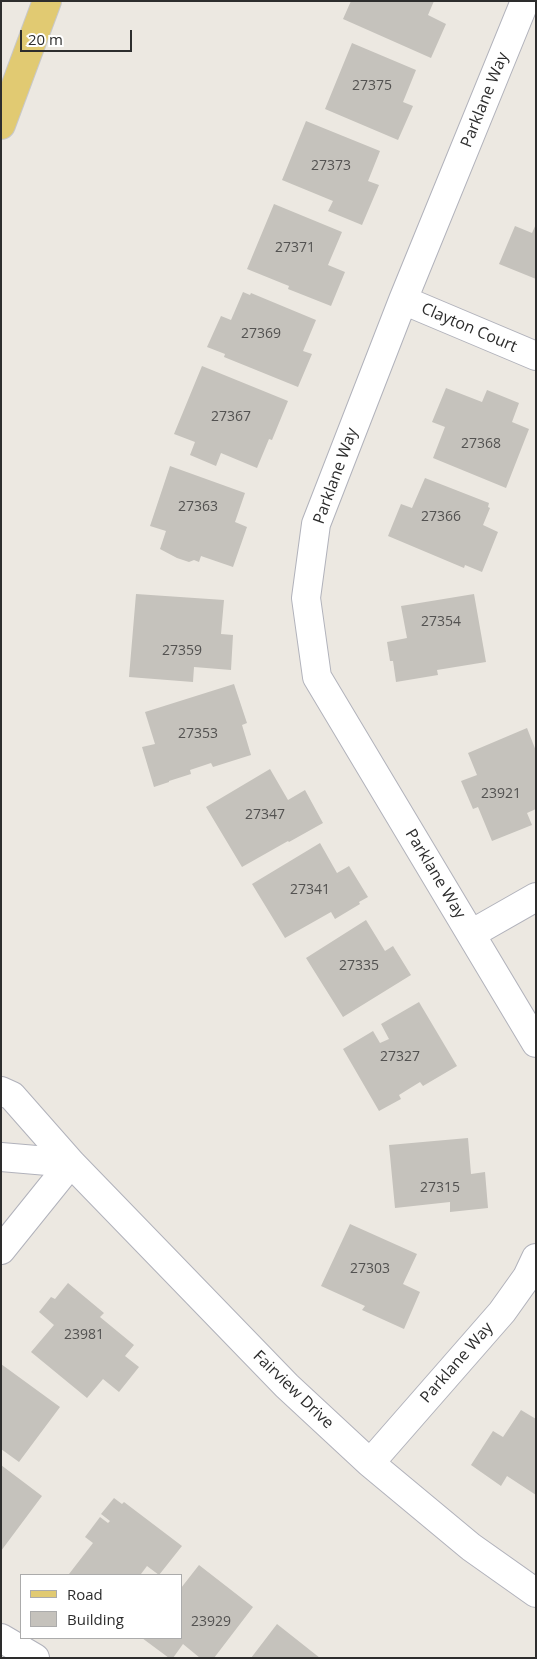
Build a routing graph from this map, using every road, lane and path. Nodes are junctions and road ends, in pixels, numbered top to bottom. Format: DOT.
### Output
graph roads {
  1 [pos="47,1"];
  2 [pos="525,1"];
  3 [pos="1,125"];
  4 [pos="403,300"];
  5 [pos="536,356"];
  6 [pos="536,897"];
  7 [pos="471,934"];
  8 [pos="536,1043"];
  9 [pos="1,1091"];
  10 [pos="1,1157"];
  11 [pos="71,1162"];
  12 [pos="1,1250"];
  13 [pos="536,1258"];
  14 [pos="370,1463"];
  15 [pos="536,1593"];
  16 [pos="1,1638"];
  17 [pos="35,1658"];
  1 -- 3 [label="main road"];
  2 -- 4 [label="street, Parklane Way"];
  4 -- 5 [label="street, Clayton Court"];
  4 -- 7 [label="street, Parklane Way"];
  6 -- 7 [label="street"];
  7 -- 8 [label="street, Parklane Way"];
  9 -- 11 [label="street, Fairview Drive"];
  10 -- 11 [label="street"];
  11 -- 12 [label="street"];
  11 -- 14 [label="street, Fairview Drive"];
  13 -- 14 [label="street, Parklane Way"];
  14 -- 15 [label="street, Fairview Drive"];
  16 -- 17 [label="street"];
}
